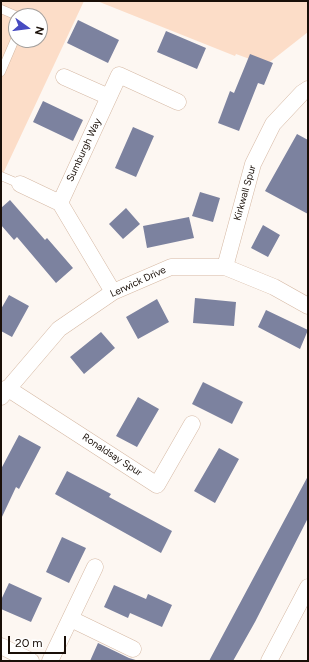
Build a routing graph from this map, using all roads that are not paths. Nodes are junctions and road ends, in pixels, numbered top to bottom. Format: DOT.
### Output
graph roads {
  1 [pos="11,48"];
  2 [pos="1,72"];
  3 [pos="64,77"];
  4 [pos="308,89"];
  5 [pos="109,97"];
  6 [pos="178,102"];
  7 [pos="1,176"];
  8 [pos="20,184"];
  9 [pos="60,203"];
  10 [pos="225,267"];
  11 [pos="113,292"];
  12 [pos="308,306"];
  13 [pos="4,393"];
  14 [pos="192,424"];
  15 [pos="95,567"];
  16 [pos="308,587"];
  17 [pos="71,619"];
  18 [pos="1,646"];
  19 [pos="133,649"];
  20 [pos="32,661"];
  21 [pos="50,661"];
  22 [pos="270,661"];
  1 -- 2 [label="lane"];
  3 -- 5 [label="street"];
  4 -- 10 [label="street, Kirkwall Spur"];
  5 -- 6 [label="street, Sumburgh Way"];
  5 -- 9 [label="street, Sumburgh Way"];
  7 -- 8 [label="lane"];
  8 -- 9 [label="street"];
  9 -- 11 [label="street"];
  10 -- 11 [label="street, Lerwick Drive"];
  10 -- 12 [label="street, Lerwick Drive"];
  11 -- 13 [label="street, Lerwick Drive"];
  13 -- 14 [label="street, Ronaldsay Spur"];
  15 -- 17 [label="street"];
  16 -- 22 [label="street"];
  17 -- 19 [label="street"];
  17 -- 21 [label="street"];
  18 -- 20 [label="street"];
}
